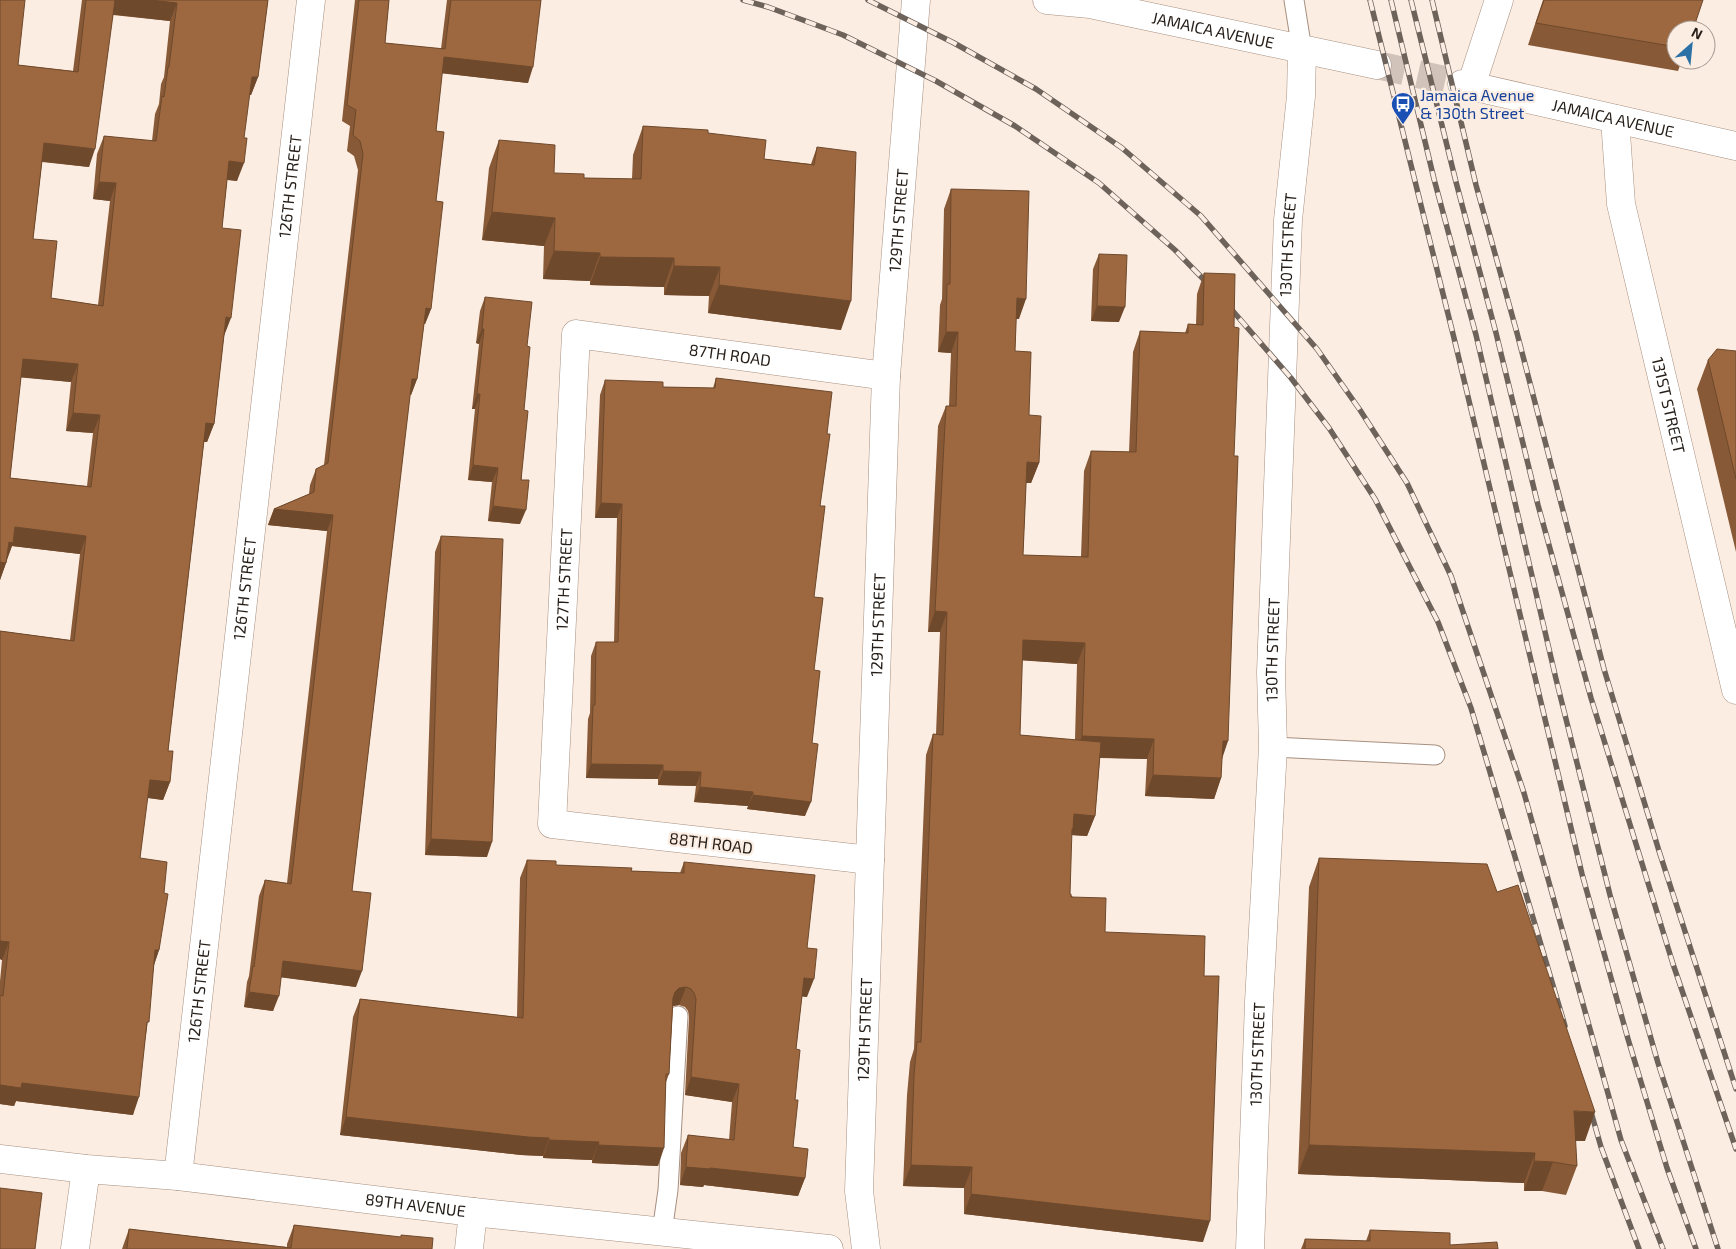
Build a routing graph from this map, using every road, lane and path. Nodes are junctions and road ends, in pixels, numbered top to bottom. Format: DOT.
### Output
graph roads {
  1 [pos="311,0"];
  2 [pos="916,0"];
  3 [pos="1047,0"];
  4 [pos="1294,0"];
  5 [pos="1499,0"];
  6 [pos="1302,50"];
  7 [pos="1377,66"];
  8 [pos="1615,119"];
  9 [pos="1736,146"];
  10 [pos="576,334"];
  11 [pos="886,376"];
  12 [pos="1736,690"];
  13 [pos="1272,747"];
  14 [pos="1435,755"];
  15 [pos="552,824"];
  16 [pos="870,860"];
  17 [pos="678,1016"];
  18 [pos="0,1159"];
  19 [pos="86,1169"];
  20 [pos="178,1176"];
  21 [pos="473,1212"];
  22 [pos="662,1232"];
  23 [pos="75,1249"];
  24 [pos="469,1249"];
  25 [pos="830,1249"];
  26 [pos="866,1249"];
  27 [pos="1250,1249"];
  1 -- 20 [label="street, 126TH STREET"];
  2 -- 11 [label="street, 129TH STREET"];
  3 -- 6 [label="street, JAMAICA AVENUE"];
  4 -- 6 [label="lane"];
  5 -- 8 [label="street, JAMAICA AVENUE"];
  6 -- 7 [label="street, JAMAICA AVENUE"];
  6 -- 13 [label="street, 130TH STREET"];
  8 -- 9 [label="street, JAMAICA AVENUE"];
  8 -- 12 [label="street, 131ST STREET"];
  10 -- 11 [label="street, 87TH ROAD"];
  10 -- 15 [label="street, 127TH STREET"];
  11 -- 16 [label="street, 129TH STREET"];
  13 -- 14 [label="lane"];
  13 -- 27 [label="street, 130TH STREET"];
  15 -- 16 [label="street, 88TH ROAD"];
  16 -- 26 [label="street, 129TH STREET"];
  17 -- 22 [label="lane"];
  18 -- 19 [label="street, 89TH AVENUE"];
  19 -- 20 [label="street, 89TH AVENUE"];
  19 -- 23 [label="street"];
  20 -- 21 [label="street, 89TH AVENUE"];
  21 -- 22 [label="street, 89TH AVENUE"];
  21 -- 24 [label="street"];
  22 -- 25 [label="street, 89TH AVENUE"];
}
